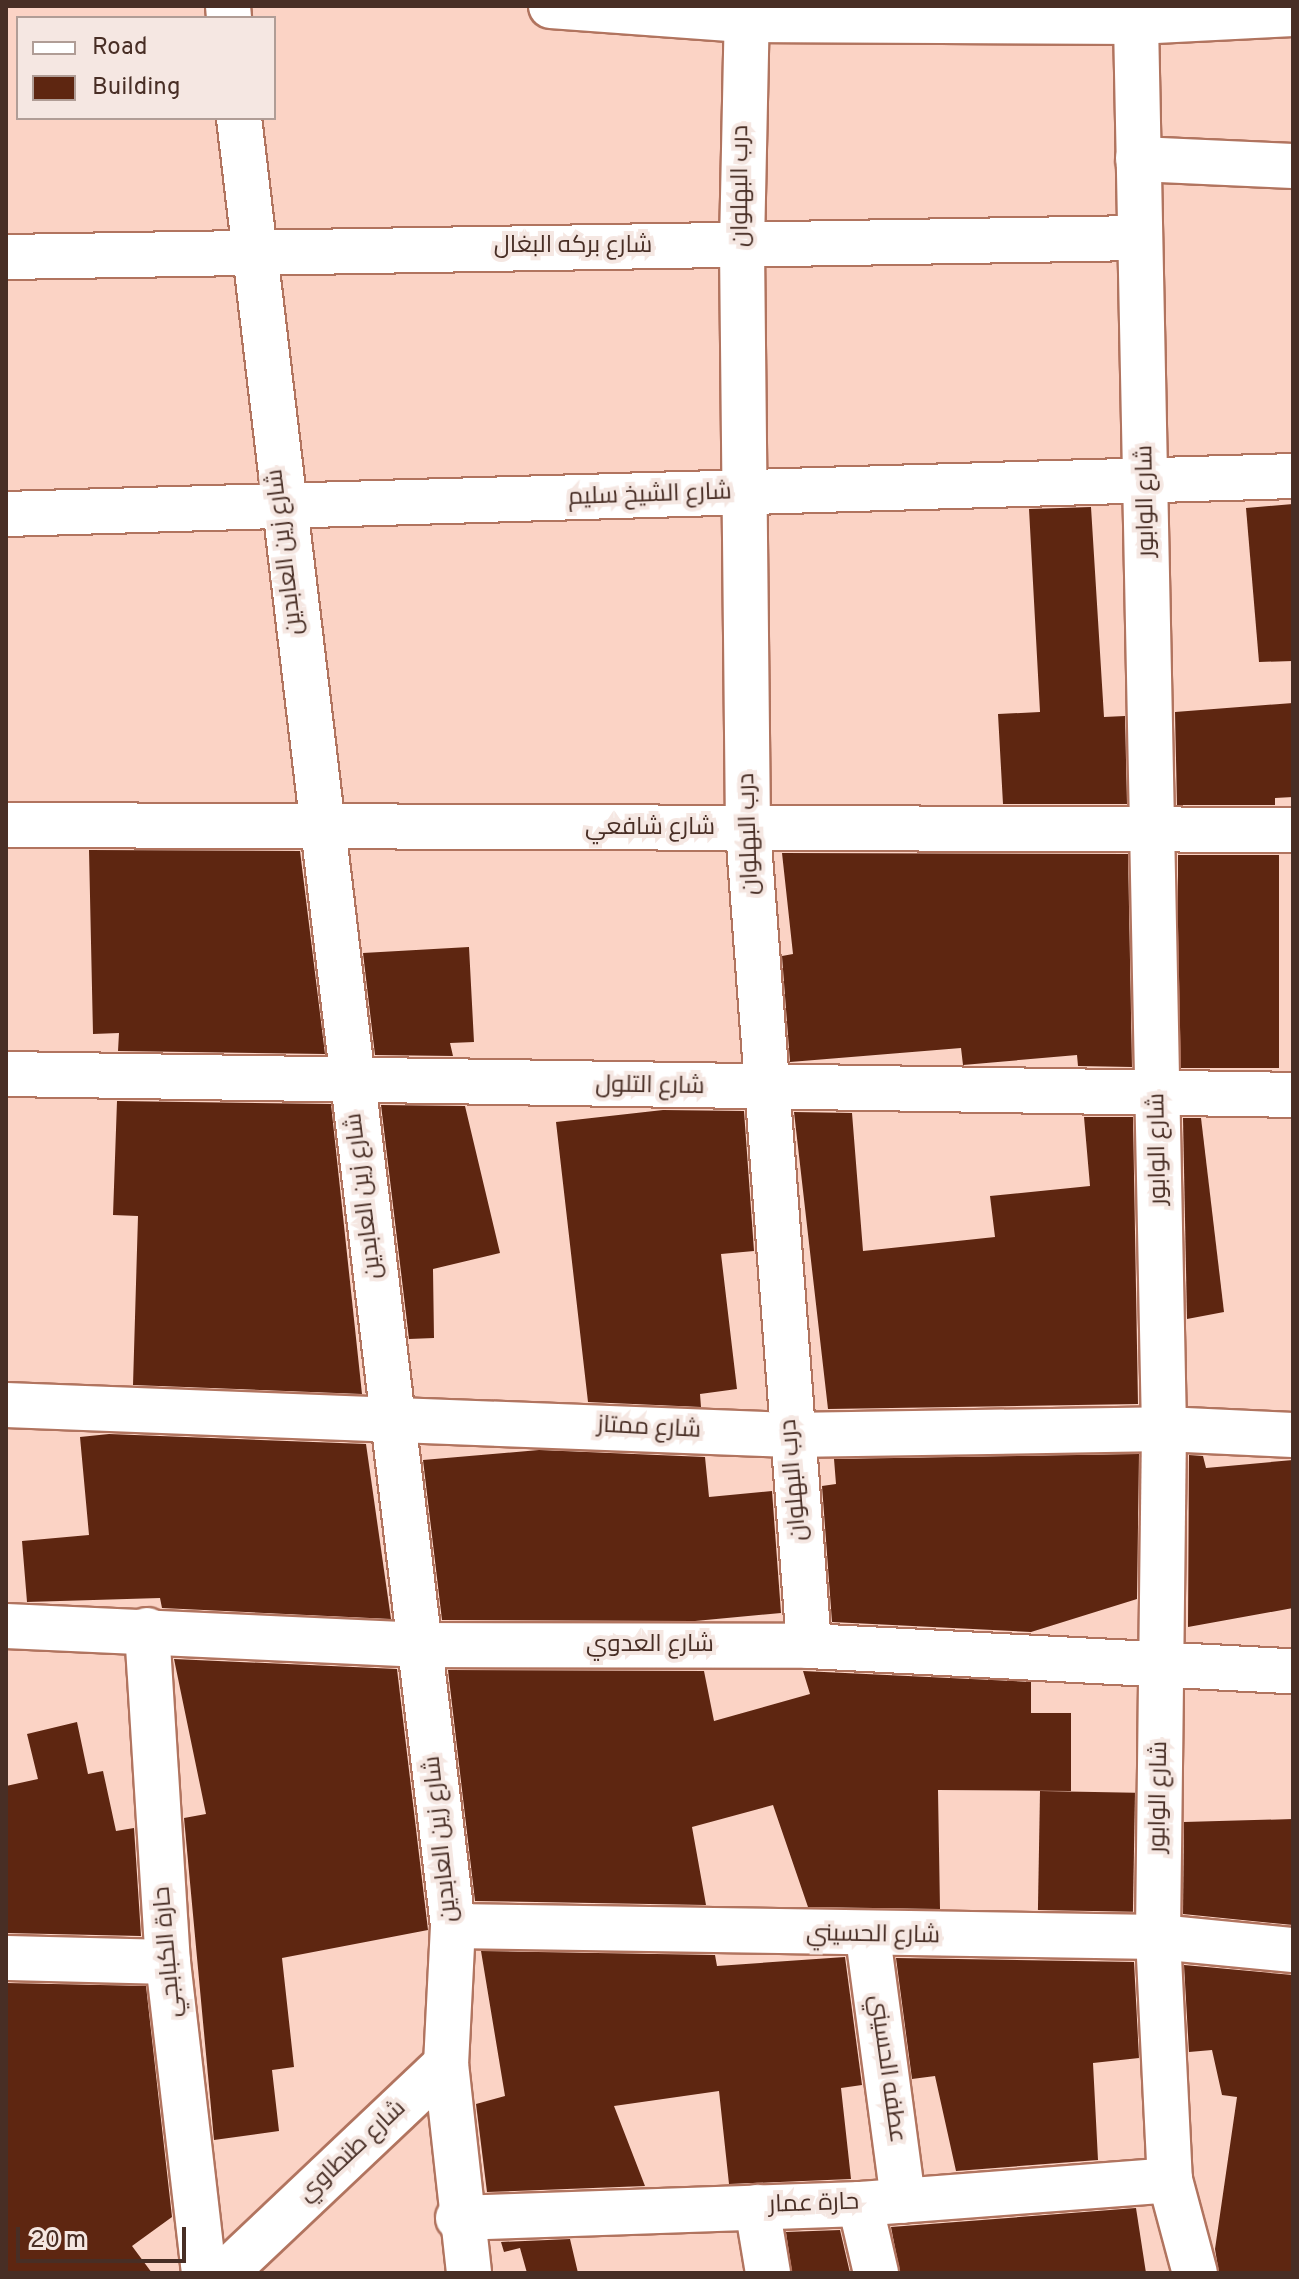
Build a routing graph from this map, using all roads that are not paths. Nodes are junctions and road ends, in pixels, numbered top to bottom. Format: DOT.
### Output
graph roads {
  1 [pos="551,6"];
  2 [pos="745,13"];
  3 [pos="1293,14"];
  4 [pos="1136,22"];
  5 [pos="239,120"];
  6 [pos="1138,159"];
  7 [pos="1293,166"];
  8 [pos="1140,238"];
  9 [pos="253,247"];
  10 [pos="742,247"];
  11 [pos="6,257"];
  12 [pos="1293,476"];
  13 [pos="1147,477"];
  14 [pos="743,494"];
  15 [pos="281,507"];
  16 [pos="6,514"];
  17 [pos="6,825"];
  18 [pos="319,826"];
  19 [pos="748,830"];
  20 [pos="1293,830"];
  21 [pos="1151,832"];
  22 [pos="6,1074"];
  23 [pos="351,1080"];
  24 [pos="765,1089"];
  25 [pos="1158,1090"];
  26 [pos="1293,1095"];
  27 [pos="6,1405"];
  28 [pos="391,1417"];
  29 [pos="1164,1429"];
  30 [pos="790,1435"];
  31 [pos="1293,1435"];
  32 [pos="6,1626"];
  33 [pos="147,1630"];
  34 [pos="418,1645"];
  35 [pos="809,1646"];
  36 [pos="1162,1667"];
  37 [pos="1293,1671"];
  38 [pos="453,1926"];
  39 [pos="868,1937"];
  40 [pos="1158,1937"];
  41 [pos="1293,1950"];
  42 [pos="6,1958"];
  43 [pos="168,1962"];
  44 [pos="446,2064"];
  45 [pos="1170,2180"];
  46 [pos="903,2201"];
  47 [pos="860,2204"];
  48 [pos="757,2207"];
  49 [pos="458,2218"];
  50 [pos="204,2273"];
  51 [pos="225,2273"];
  52 [pos="469,2273"];
  53 [pos="768,2273"];
  54 [pos="876,2273"];
  55 [pos="1195,2273"];
  1 -- 2 [label="street"];
  2 -- 4 [label="street"];
  2 -- 10 [label="street, درب البهلوان"];
  3 -- 4 [label="street"];
  4 -- 6 [label="street, شارع الوابور"];
  5 -- 9 [label="street, شارع زين العابدين"];
  6 -- 7 [label="street"];
  6 -- 8 [label="street, شارع الوابور"];
  8 -- 10 [label="street, شارع بركه البغال"];
  8 -- 13 [label="street, شارع الوابور"];
  9 -- 10 [label="street, شارع بركه البغال"];
  9 -- 11 [label="street, شارع بركه البغال"];
  9 -- 15 [label="street, شارع زين العابدين"];
  10 -- 14 [label="street, درب البهلوان"];
  12 -- 13 [label="street, شارع الشيخ سليم"];
  13 -- 14 [label="street, شارع الشيخ سليم"];
  13 -- 21 [label="street, شارع الوابور"];
  14 -- 15 [label="street, شارع الشيخ سليم"];
  14 -- 19 [label="street, درب البهلوان"];
  15 -- 16 [label="street, شارع الشيخ سليم"];
  15 -- 18 [label="street, شارع زين العابدين"];
  17 -- 18 [label="street, شارع شافعي"];
  18 -- 19 [label="street, شارع شافعي"];
  18 -- 23 [label="street, شارع زين العابدين"];
  19 -- 21 [label="street, شارع شافعي"];
  19 -- 24 [label="street, درب البهلوان"];
  20 -- 21 [label="street, شارع شافعي"];
  21 -- 25 [label="street, شارع الوابور"];
  22 -- 23 [label="street, شارع التلول"];
  23 -- 24 [label="street, شارع التلول"];
  23 -- 28 [label="street, شارع زين العابدين"];
  24 -- 25 [label="street, شارع التلول"];
  24 -- 30 [label="street, درب البهلوان"];
  25 -- 26 [label="street, شارع التلول"];
  25 -- 29 [label="street, شارع الوابور"];
  27 -- 28 [label="street, شارع ممتاز"];
  28 -- 30 [label="street, شارع ممتاز"];
  28 -- 34 [label="street, شارع زين العابدين"];
  29 -- 30 [label="street, شارع ممتاز"];
  29 -- 31 [label="street, شارع ممتاز"];
  29 -- 36 [label="street, شارع الوابور"];
  30 -- 35 [label="street, درب البهلوان"];
  32 -- 33 [label="street, شارع العدوي"];
  33 -- 34 [label="street, شارع العدوي"];
  33 -- 43 [label="street, حارة الكبابجي"];
  34 -- 35 [label="street, شارع العدوي"];
  34 -- 38 [label="street, شارع زين العابدين"];
  35 -- 36 [label="street, شارع العدوي"];
  36 -- 37 [label="street, شارع العدوي"];
  36 -- 40 [label="street, شارع الوابور"];
  38 -- 39 [label="street, شارع الحسيني"];
  38 -- 44 [label="street, شارع زين العابدين"];
  39 -- 40 [label="street, شارع الحسيني"];
  39 -- 46 [label="street, عطفه الحسيني"];
  40 -- 41 [label="street, شارع الحسيني"];
  40 -- 45 [label="street, شارع الوابور"];
  42 -- 43 [label="street"];
  43 -- 50 [label="street, حارة الكبابجي"];
  44 -- 49 [label="street, شارع زين العابدين"];
  44 -- 51 [label="street, شارع طنطاوي"];
  45 -- 46 [label="street, حارة عمار"];
  45 -- 55 [label="street, شارع الوابور"];
  46 -- 47 [label="street, حارة عمار"];
  47 -- 48 [label="street, حارة عمار"];
  47 -- 54 [label="street"];
  48 -- 49 [label="street, حارة عمار"];
  48 -- 53 [label="street"];
  49 -- 52 [label="street, شارع زين العابدين"];
}
